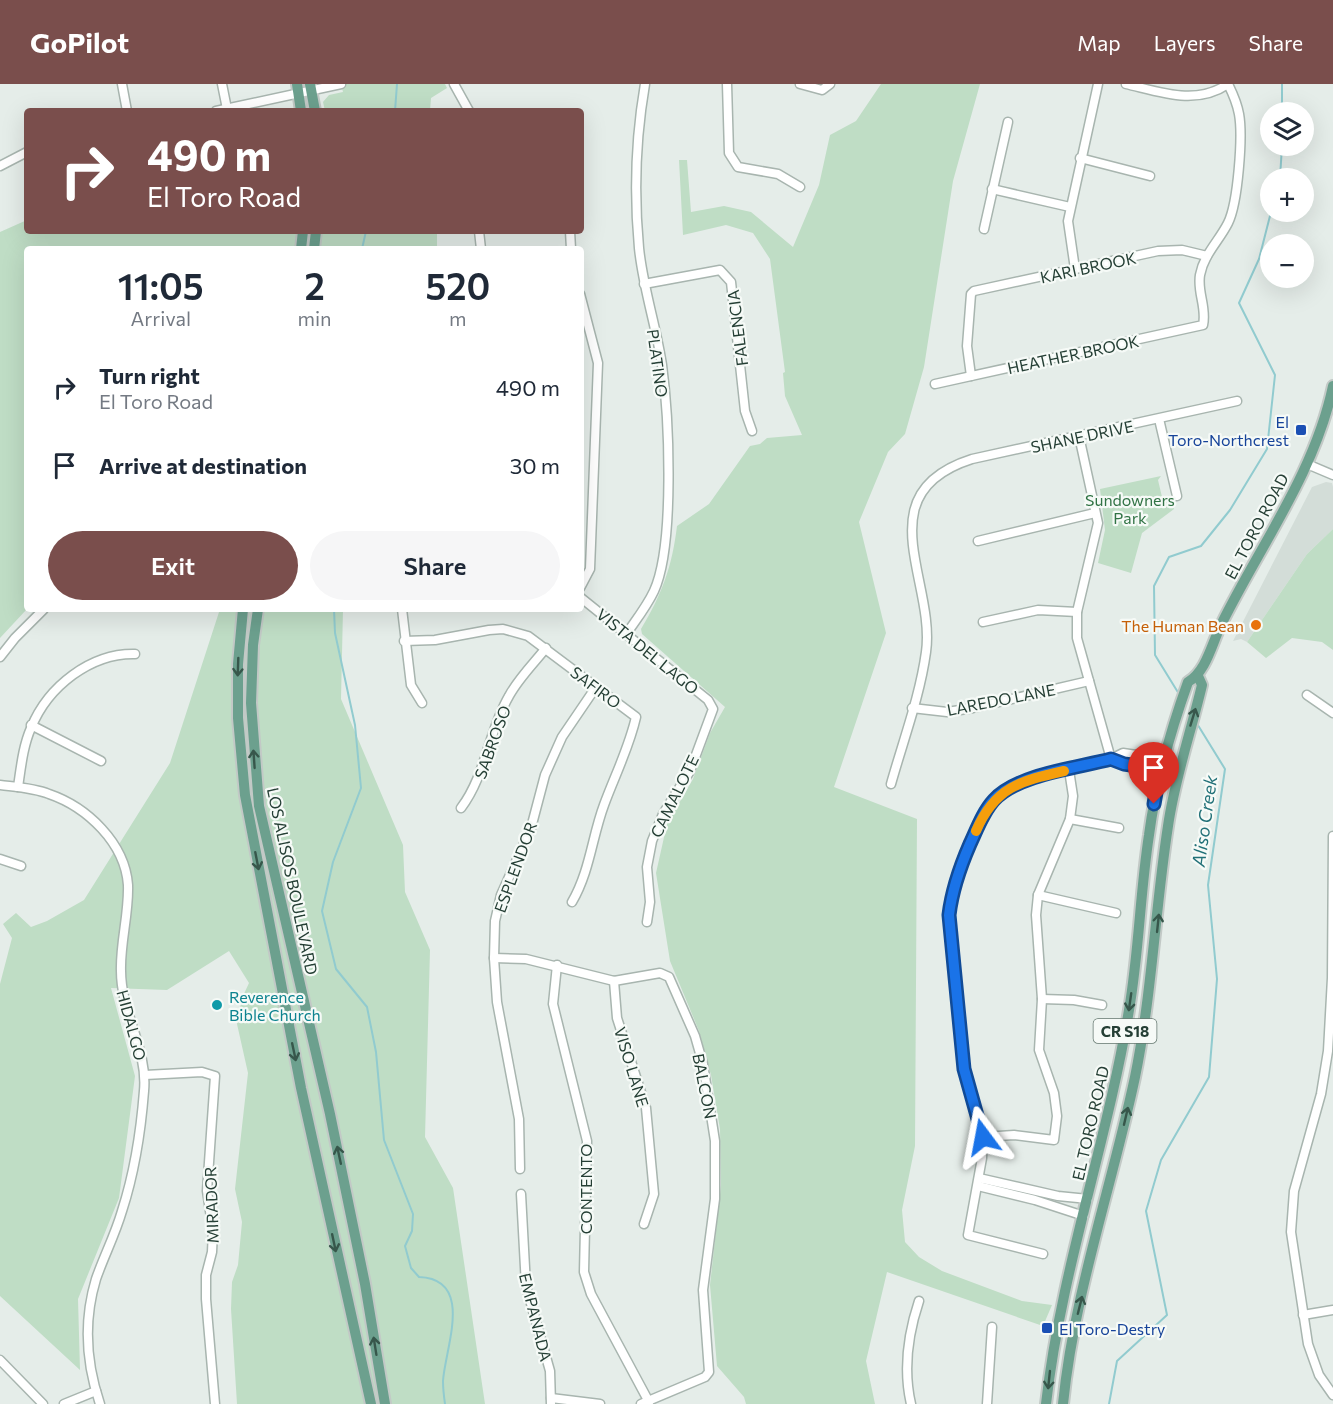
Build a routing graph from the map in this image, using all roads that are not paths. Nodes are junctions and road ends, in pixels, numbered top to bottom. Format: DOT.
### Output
graph roads {
  1 [pos="122,84"];
  2 [pos="222,84"];
  3 [pos="341,84"];
  4 [pos="454,84"];
  5 [pos="645,84"];
  6 [pos="727,84"];
  7 [pos="800,84"];
  8 [pos="830,84"];
  9 [pos="1098,84"];
  10 [pos="1126,84"];
  11 [pos="1228,84"];
  12 [pos="310,87"];
  13 [pos="297,88"];
  14 [pos="126,108"];
  15 [pos="227,108"];
  16 [pos="230,108"];
  17 [pos="300,108"];
  18 [pos="314,108"];
  19 [pos="468,108"];
  20 [pos="1008,122"];
  21 [pos="24,154"];
  22 [pos="1080,158"];
  23 [pos="0,166"];
  24 [pos="1150,176"];
  25 [pos="801,187"];
  26 [pos="992,189"];
  27 [pos="1070,207"];
  28 [pos="984,229"];
  29 [pos="1207,256"];
  30 [pos="1075,269"];
  31 [pos="644,284"];
  32 [pos="584,309"];
  33 [pos="971,376"];
  34 [pos="935,384"];
  35 [pos="1333,386"];
  36 [pos="1237,401"];
  37 [pos="1159,420"];
  38 [pos="752,430"];
  39 [pos="1079,436"];
  40 [pos="1306,464"];
  41 [pos="1333,475"];
  42 [pos="1177,496"];
  43 [pos="1095,513"];
  44 [pos="978,541"];
  45 [pos="584,580"];
  46 [pos="584,600"];
  47 [pos="42,612"];
  48 [pos="243,612"];
  49 [pos="258,612"];
  50 [pos="402,612"];
  51 [pos="1077,612"];
  52 [pos="983,622"];
  53 [pos="627,633"];
  54 [pos="404,641"];
  55 [pos="546,648"];
  56 [pos="135,654"];
  57 [pos="0,657"];
  58 [pos="1193,679"];
  59 [pos="1089,681"];
  60 [pos="596,687"];
  61 [pos="1307,695"];
  62 [pos="422,703"];
  63 [pos="912,708"];
  64 [pos="713,709"];
  65 [pos="1333,713"];
  66 [pos="32,725"];
  67 [pos="1135,754"];
  68 [pos="1111,759"];
  69 [pos="101,762"];
  70 [pos="1162,764"];
  71 [pos="1134,765"];
  72 [pos="1069,770"];
  73 [pos="891,784"];
  74 [pos="0,785"];
  75 [pos="18,787"];
  76 [pos="461,808"];
  77 [pos="1070,819"];
  78 [pos="1119,828"];
  79 [pos="1333,836"];
  80 [pos="0,859"];
  81 [pos="21,866"];
  82 [pos="1038,895"];
  83 [pos="572,902"];
  84 [pos="1116,913"];
  85 [pos="647,922"];
  86 [pos="494,958"];
  87 [pos="557,965"];
  88 [pos="614,981"];
  89 [pos="1041,999"];
  90 [pos="1102,1005"];
  91 [pos="145,1075"];
  92 [pos="983,1137"];
  93 [pos="520,1169"];
  94 [pos="978,1182"];
  95 [pos="1007,1189"];
  96 [pos="521,1194"];
  97 [pos="1050,1194"];
  98 [pos="1088,1199"];
  99 [pos="1047,1203"];
  100 [pos="1084,1216"];
  101 [pos="644,1224"];
  102 [pos="1043,1254"];
  103 [pos="919,1301"];
  104 [pos="1333,1310"];
  105 [pos="1303,1315"];
  106 [pos="992,1327"];
  107 [pos="0,1360"];
  108 [pos="96,1391"];
  109 [pos="1333,1395"];
  110 [pos="551,1401"];
  111 [pos="645,1403"];
  112 [pos="43,1404"];
  113 [pos="64,1404"];
  114 [pos="100,1404"];
  115 [pos="215,1404"];
  116 [pos="371,1404"];
  117 [pos="385,1404"];
  118 [pos="600,1404"];
  119 [pos="911,1404"];
  120 [pos="987,1404"];
  121 [pos="1046,1404"];
  122 [pos="1063,1404"];
  1 -- 14 [label="street"];
  2 -- 15 [label="street"];
  3 -- 12 [label="street"];
  4 -- 19 [label="street"];
  5 -- 31 [label="street, PLATINO"];
  6 -- 25 [label="street"];
  7 -- 8 [label="street"];
  9 -- 22 [label="street"];
  10 -- 11 [label="street"];
  11 -- 29 [label="street"];
  12 -- 13 [label="street"];
  12 -- 18 [label="main road"];
  13 -- 16 [label="street"];
  13 -- 17 [label="main road"];
  20 -- 26 [label="street"];
  21 -- 23 [label="street"];
  22 -- 24 [label="street"];
  22 -- 27 [label="street"];
  26 -- 27 [label="street"];
  26 -- 28 [label="street"];
  27 -- 30 [label="street"];
  29 -- 30 [label="street, KARI BROOK"];
  29 -- 33 [label="street, HEATHER BROOK"];
  30 -- 33 [label="street, KARI BROOK"];
  31 -- 38 [label="street, FALENCIA"];
  31 -- 53 [label="street, PLATINO"];
  32 -- 45 [label="street"];
  33 -- 34 [label="street, HEATHER BROOK"];
  35 -- 40 [label="main road, EL TORO ROAD / CR S18"];
  36 -- 37 [label="street, SHANE DRIVE"];
  37 -- 39 [label="street, SHANE DRIVE"];
  37 -- 42 [label="street"];
  39 -- 43 [label="street"];
  39 -- 63 [label="street, SHANE DRIVE"];
  40 -- 41 [label="street"];
  40 -- 58 [label="main road, EL TORO ROAD / CR S18"];
  43 -- 44 [label="street"];
  43 -- 51 [label="street"];
  46 -- 53 [label="street, VISTA DEL LAGO"];
  47 -- 57 [label="street"];
  48 -- 116 [label="main road, LOS ALISOS BOULEVARD, one-way"];
  117 -- 49 [label="main road, LOS ALISOS BOULEVARD, one-way"];
  50 -- 54 [label="street"];
  51 -- 52 [label="street"];
  51 -- 59 [label="street"];
  53 -- 64 [label="street, VISTA DEL LAGO"];
  54 -- 55 [label="street, SAFIRO"];
  54 -- 62 [label="street"];
  55 -- 60 [label="street, SAFIRO"];
  55 -- 76 [label="street, SABROSO"];
  56 -- 66 [label="street"];
  58 -- 70 [label="main road, EL TORO ROAD / CR S18"];
  122 -- 58 [label="main road, EL TORO ROAD, one-way"];
  59 -- 63 [label="street, LAREDO LANE"];
  59 -- 68 [label="street"];
  60 -- 83 [label="street, SAFIRO"];
  60 -- 86 [label="street, ESPLENDOR"];
  61 -- 65 [label="street"];
  63 -- 73 [label="street"];
  64 -- 85 [label="street, CAMALOTE"];
  66 -- 69 [label="street"];
  66 -- 75 [label="street"];
  67 -- 68 [label="street"];
  67 -- 70 [label="street"];
  67 -- 71 [label="street"];
  68 -- 71 [label="street"];
  68 -- 72 [label="street"];
  70 -- 71 [label="street"];
  70 -- 98 [label="main road, EL TORO ROAD / CR S18, one-way"];
  72 -- 77 [label="street"];
  72 -- 92 [label="street"];
  74 -- 75 [label="street, HIDALGO"];
  75 -- 91 [label="street, HIDALGO"];
  77 -- 78 [label="street"];
  77 -- 82 [label="street"];
  79 -- 105 [label="street"];
  80 -- 81 [label="street"];
  82 -- 84 [label="street"];
  82 -- 89 [label="street"];
  86 -- 87 [label="street, BALCON"];
  86 -- 93 [label="street, ESPLENDOR"];
  87 -- 88 [label="street, BALCON"];
  87 -- 111 [label="street, CONTENTO"];
  88 -- 101 [label="street, VISO LANE"];
  88 -- 111 [label="street, BALCON"];
  89 -- 90 [label="street"];
  89 -- 92 [label="street"];
  91 -- 108 [label="street, HIDALGO"];
  91 -- 115 [label="street, MIRADOR"];
  92 -- 94 [label="street"];
  94 -- 95 [label="street"];
  94 -- 102 [label="street"];
  95 -- 97 [label="street"];
  95 -- 99 [label="street"];
  96 -- 110 [label="street, EMPANADA"];
  97 -- 98 [label="street"];
  97 -- 99 [label="street"];
  98 -- 100 [label="main road, EL TORO ROAD / CR S18"];
  99 -- 100 [label="street"];
  100 -- 121 [label="main road, EL TORO ROAD / CR S18, one-way"];
  103 -- 119 [label="street"];
  104 -- 105 [label="street"];
  105 -- 109 [label="street"];
  106 -- 120 [label="street"];
  107 -- 112 [label="street"];
  108 -- 113 [label="street"];
  108 -- 114 [label="street, HIDALGO"];
  110 -- 118 [label="street"];
}
